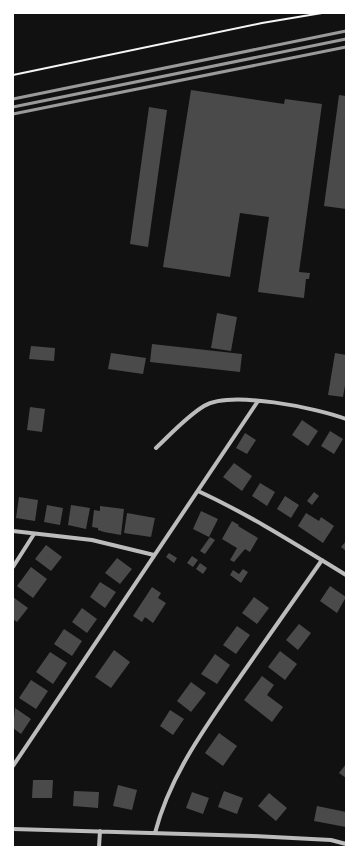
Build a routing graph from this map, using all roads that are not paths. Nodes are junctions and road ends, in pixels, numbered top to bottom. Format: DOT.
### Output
graph roads {
  1 [pos="258,401"];
  2 [pos="346,419"];
  3 [pos="156,448"];
  4 [pos="198,491"];
  5 [pos="13,531"];
  6 [pos="34,534"];
  7 [pos="154,555"];
  8 [pos="322,560"];
  9 [pos="13,567"];
  10 [pos="346,575"];
  11 [pos="13,766"];
  12 [pos="13,829"];
  13 [pos="100,831"];
  14 [pos="155,833"];
  15 [pos="346,844"];
  16 [pos="99,847"];
  1 -- 2 [label="street"];
  1 -- 3 [label="street"];
  1 -- 4 [label="street"];
  4 -- 7 [label="street"];
  4 -- 8 [label="street"];
  5 -- 6 [label="street"];
  6 -- 7 [label="street"];
  6 -- 9 [label="street"];
  7 -- 11 [label="street"];
  8 -- 10 [label="street"];
  8 -- 14 [label="street"];
  12 -- 13 [label="street"];
  13 -- 14 [label="street"];
  13 -- 16 [label="street"];
  14 -- 15 [label="street"];
}
